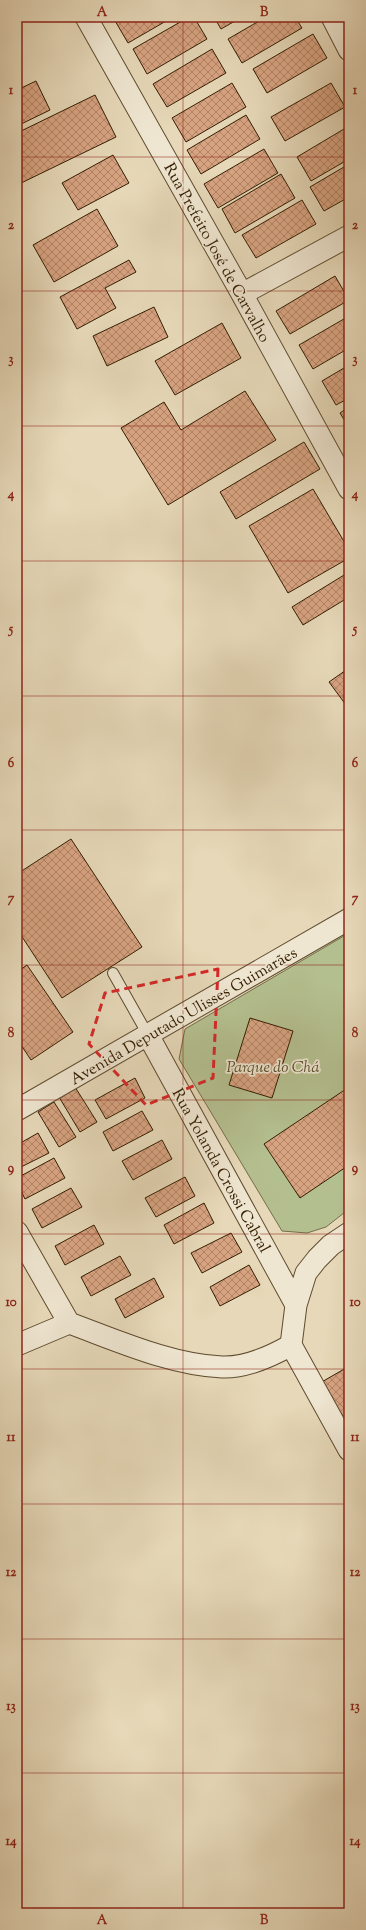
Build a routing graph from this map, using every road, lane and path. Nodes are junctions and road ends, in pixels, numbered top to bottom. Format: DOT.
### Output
graph roads {
  1 [pos="86,17"];
  2 [pos="332,17"];
  3 [pos="349,50"];
  4 [pos="349,236"];
  5 [pos="242,294"];
  6 [pos="349,489"];
  7 [pos="349,919"];
  8 [pos="113,973"];
  9 [pos="148,1035"];
  10 [pos="17,1110"];
  11 [pos="17,1232"];
  12 [pos="349,1233"];
  13 [pos="296,1305"];
  14 [pos="69,1322"];
  15 [pos="17,1345"];
  16 [pos="291,1345"];
  17 [pos="349,1450"];
  1 -- 5 [label="street, Rua Prefeito José de Carvalho"];
  2 -- 3 [label="street"];
  4 -- 5 [label="street"];
  5 -- 6 [label="street, Rua Prefeito José de Carvalho"];
  7 -- 9 [label="street, Avenida Deputado Ulisses Guimarães"];
  8 -- 9 [label="lane"];
  9 -- 10 [label="street, Avenida Deputado Ulisses Guimarães"];
  9 -- 13 [label="street, Rua Yolanda Crossi Cabral"];
  11 -- 14 [label="street"];
  12 -- 13 [label="street"];
  13 -- 16 [label="street"];
  14 -- 15 [label="street"];
  14 -- 16 [label="street"];
  16 -- 17 [label="street"];
}
